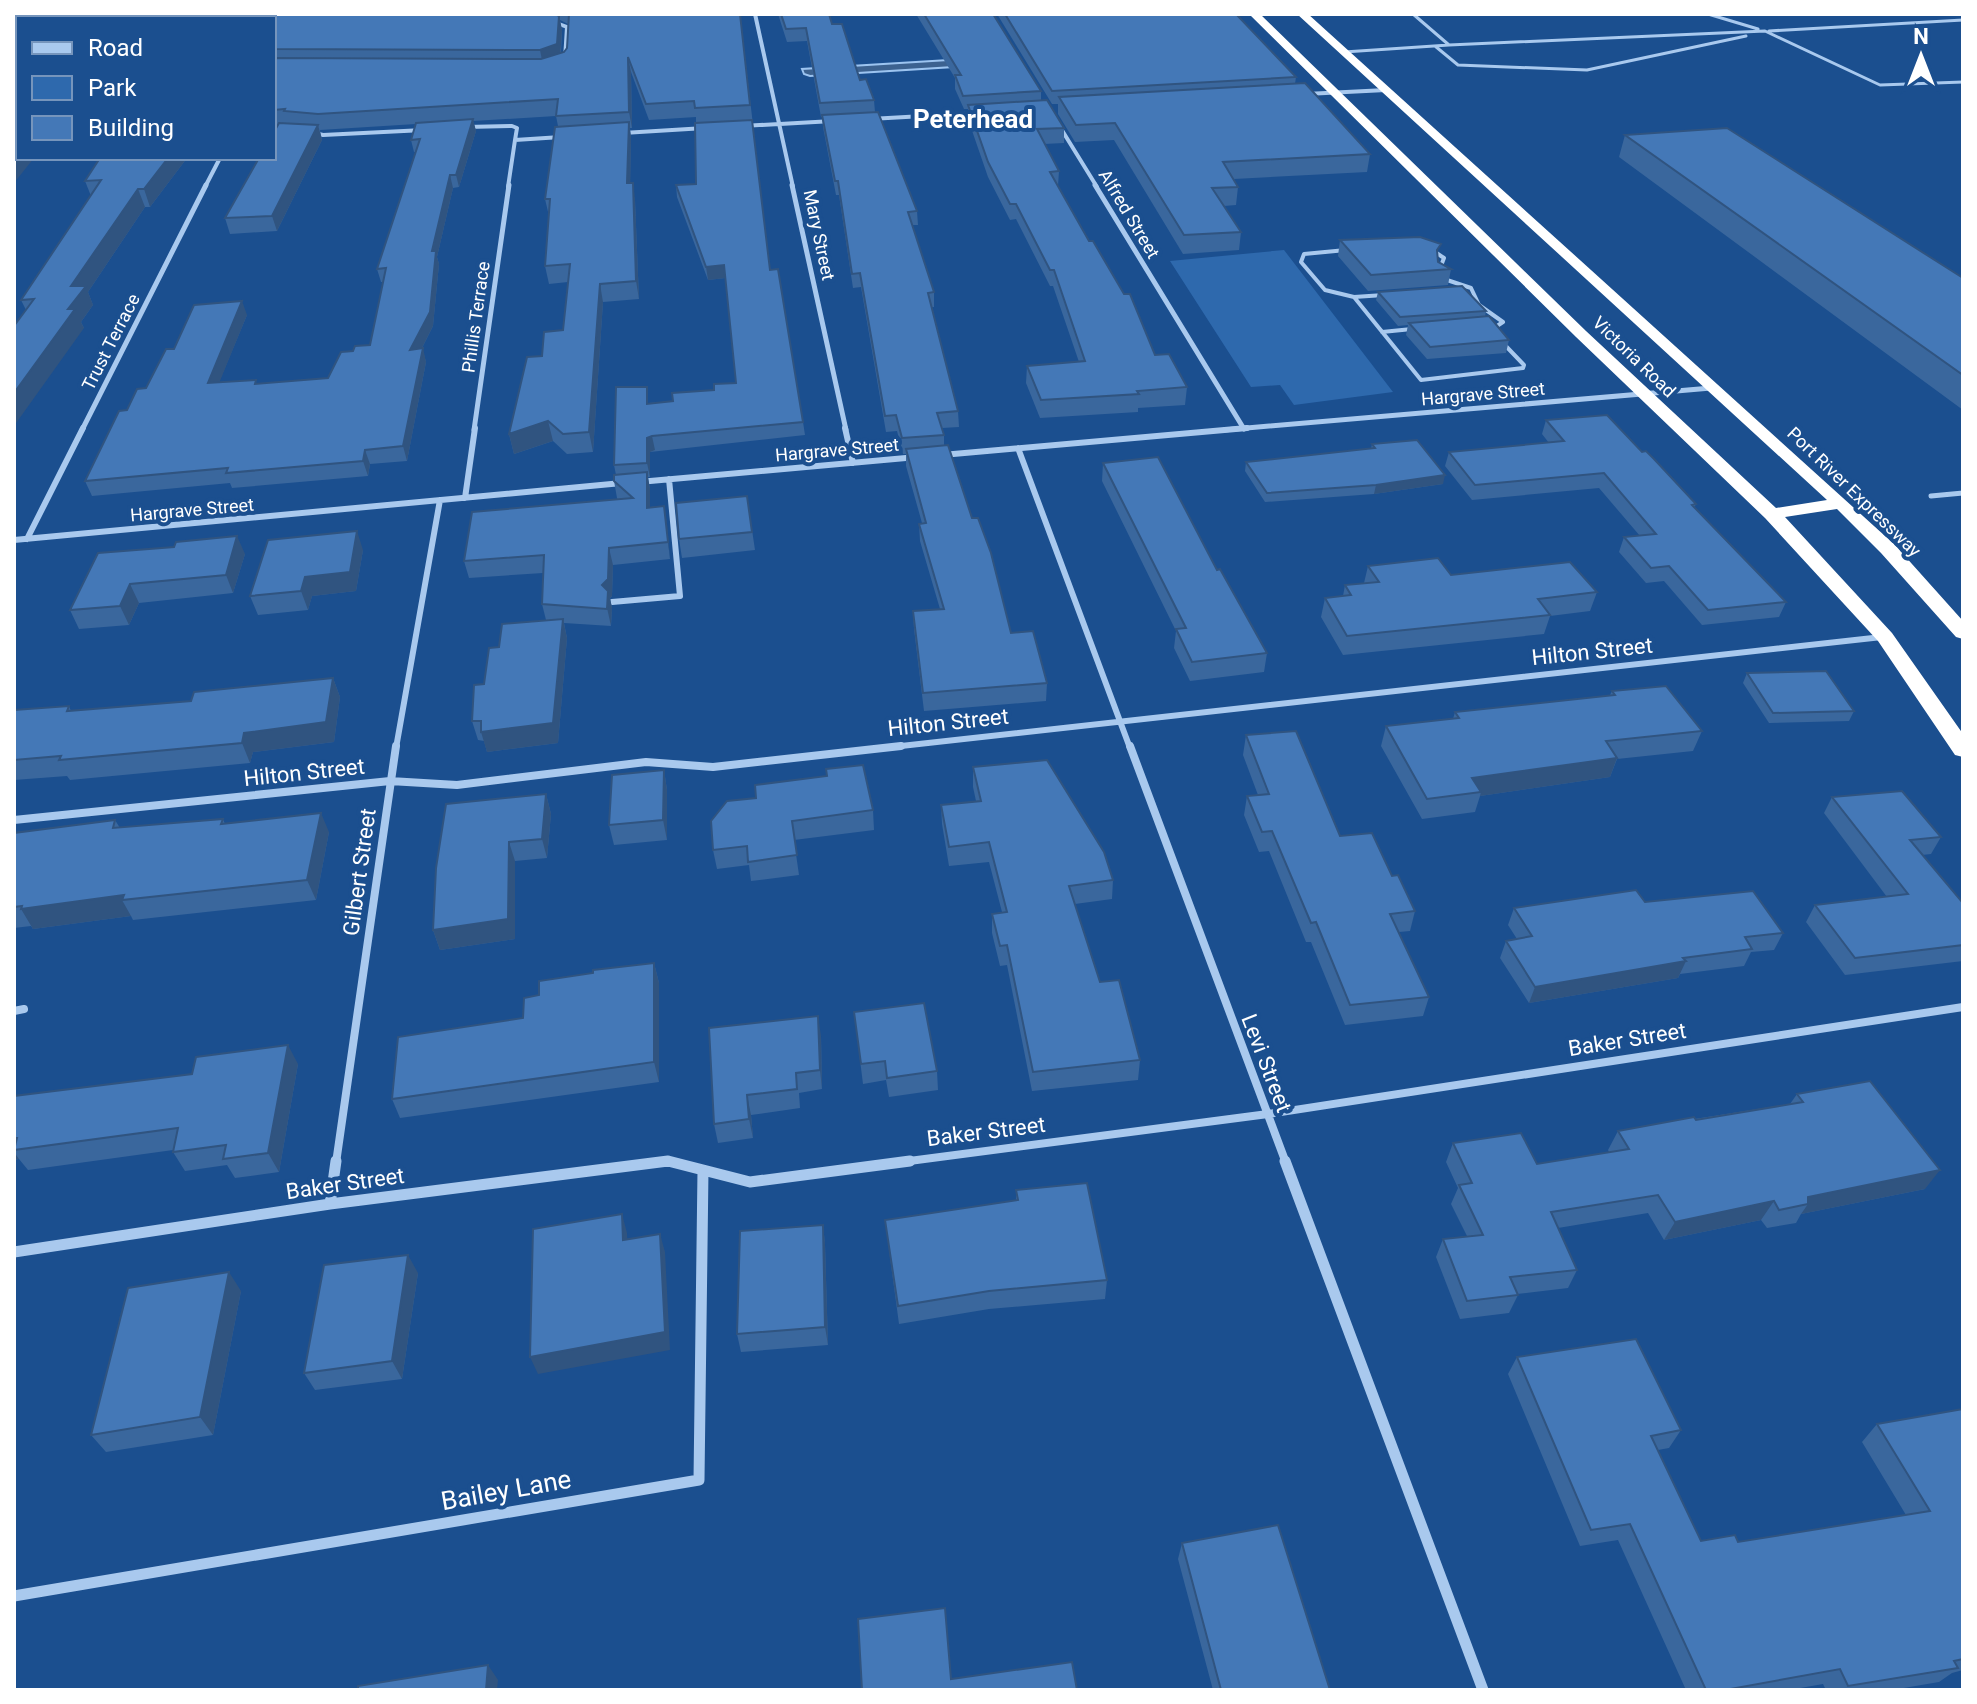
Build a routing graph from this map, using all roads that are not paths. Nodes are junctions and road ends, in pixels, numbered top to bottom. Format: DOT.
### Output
graph roads {
  1 [pos="755,14"];
  2 [pos="1254,14"];
  3 [pos="1302,14"];
  4 [pos="1413,14"];
  5 [pos="1708,14"];
  6 [pos="1963,20"];
  7 [pos="551,21"];
  8 [pos="1765,31"];
  9 [pos="1449,45"];
  10 [pos="1435,46"];
  11 [pos="1344,52"];
  12 [pos="558,67"];
  13 [pos="1963,82"];
  14 [pos="1386,90"];
  15 [pos="1337,92"];
  16 [pos="1303,94"];
  17 [pos="986,113"];
  18 [pos="843,120"];
  19 [pos="859,120"];
  20 [pos="781,124"];
  21 [pos="736,126"];
  22 [pos="1059,126"];
  23 [pos="455,128"];
  24 [pos="706,128"];
  25 [pos="426,129"];
  26 [pos="299,132"];
  27 [pos="616,134"];
  28 [pos="573,137"];
  29 [pos="515,140"];
  30 [pos="219,160"];
  31 [pos="1429,249"];
  32 [pos="1356,250"];
  33 [pos="1471,288"];
  34 [pos="1456,289"];
  35 [pos="1398,294"];
  36 [pos="1354,297"];
  37 [pos="1503,322"];
  38 [pos="1488,323"];
  39 [pos="1412,329"];
  40 [pos="1382,332"];
  41 [pos="1711,388"];
  42 [pos="1643,394"];
  43 [pos="1244,429"];
  44 [pos="1018,448"];
  45 [pos="853,463"];
  46 [pos="669,479"];
  47 [pos="1963,493"];
  48 [pos="1931,496"];
  49 [pos="465,498"];
  50 [pos="440,500"];
  51 [pos="1841,503"];
  52 [pos="1772,514"];
  53 [pos="27,539"];
  54 [pos="14,540"];
  55 [pos="612,602"];
  56 [pos="1963,633"];
  57 [pos="1885,637"];
  58 [pos="1119,721"];
  59 [pos="1963,750"];
  60 [pos="390,781"];
  61 [pos="14,820"];
  62 [pos="1963,1007"];
  63 [pos="1268,1114"];
  64 [pos="703,1170"];
  65 [pos="330,1204"];
  66 [pos="14,1252"];
  67 [pos="14,1596"];
  68 [pos="1483,1690"];
  1 -- 20 [label="street, Mary Street"];
  2 -- 15 [label="highway, Victoria Road"];
  3 -- 11 [label="highway, Victoria Road"];
  4 -- 9 [label="lane"];
  5 -- 8 [label="lane"];
  6 -- 8 [label="lane"];
  7 -- 12 [label="street"];
  8 -- 9 [label="lane"];
  8 -- 10 [label="lane"];
  8 -- 13 [label="lane"];
  9 -- 10 [label="lane"];
  10 -- 11 [label="lane"];
  11 -- 14 [label="highway, Victoria Road"];
  14 -- 15 [label="street"];
  14 -- 41 [label="highway, Victoria Road"];
  15 -- 16 [label="street"];
  15 -- 42 [label="highway, Victoria Road"];
  17 -- 19 [label="street"];
  18 -- 20 [label="street"];
  20 -- 21 [label="street"];
  20 -- 45 [label="street, Mary Street"];
  22 -- 43 [label="street, Alfred Street"];
  23 -- 29 [label="street"];
  24 -- 27 [label="street"];
  25 -- 26 [label="street"];
  28 -- 29 [label="street"];
  29 -- 49 [label="street, Phillis Terrace"];
  30 -- 53 [label="street, Trust Terrace"];
  31 -- 33 [label="lane"];
  32 -- 36 [label="lane"];
  33 -- 34 [label="lane"];
  33 -- 37 [label="lane"];
  35 -- 36 [label="lane"];
  36 -- 40 [label="lane"];
  37 -- 38 [label="lane"];
  37 -- 40 [label="lane"];
  39 -- 40 [label="lane"];
  41 -- 42 [label="street, Hargrave Street"];
  41 -- 51 [label="highway, Port River Expressway"];
  42 -- 43 [label="street, Hargrave Street"];
  42 -- 52 [label="highway, Victoria Road"];
  43 -- 44 [label="street, Hargrave Street"];
  44 -- 45 [label="street, Hargrave Street"];
  44 -- 58 [label="street, Levi Street"];
  45 -- 46 [label="street, Hargrave Street"];
  46 -- 49 [label="street, Hargrave Street"];
  46 -- 55 [label="street"];
  47 -- 48 [label="lane"];
  49 -- 50 [label="street, Hargrave Street"];
  50 -- 53 [label="street, Hargrave Street"];
  50 -- 60 [label="street, Gilbert Street"];
  51 -- 52 [label="highway"];
  51 -- 56 [label="highway, Port River Expressway"];
  52 -- 57 [label="highway, Victoria Road"];
  53 -- 54 [label="street, Hargrave Street"];
  57 -- 58 [label="street, Hilton Street"];
  57 -- 59 [label="highway, Victoria Road"];
  58 -- 60 [label="street, Hilton Street"];
  58 -- 63 [label="street, Levi Street"];
  60 -- 61 [label="street, Hilton Street"];
  60 -- 65 [label="street, Gilbert Street"];
  62 -- 63 [label="street, Baker Street"];
  63 -- 64 [label="street, Baker Street"];
  63 -- 68 [label="street, Levi Street"];
  64 -- 65 [label="street, Baker Street"];
  64 -- 67 [label="street, Bailey Lane"];
  65 -- 66 [label="street, Baker Street"];
}
